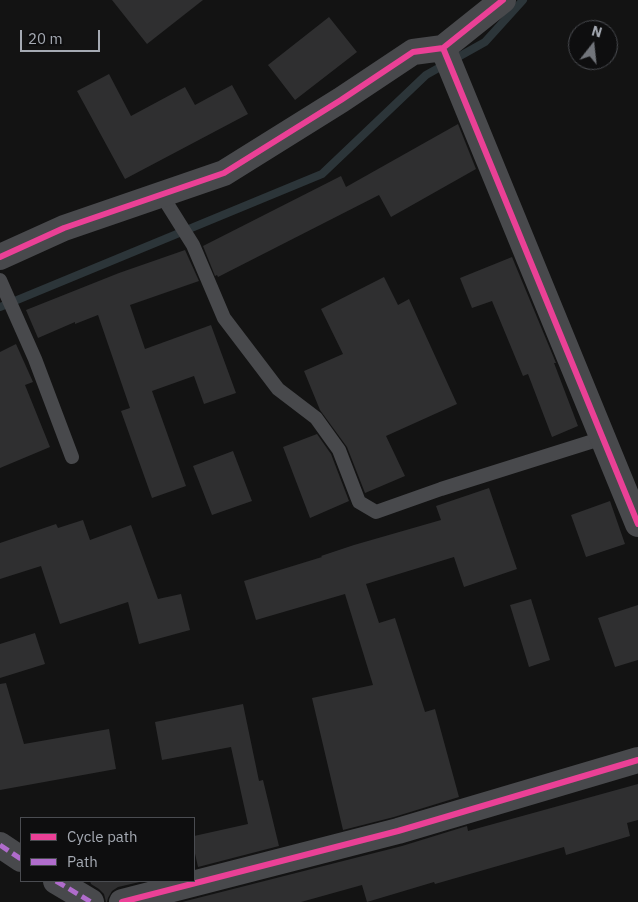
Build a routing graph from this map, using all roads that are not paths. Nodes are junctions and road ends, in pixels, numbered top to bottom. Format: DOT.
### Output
graph roads {
  1 [pos="503,0"];
  2 [pos="443,48"];
  3 [pos="162,194"];
  4 [pos="0,257"];
  5 [pos="2,285"];
  6 [pos="603,438"];
  7 [pos="72,457"];
  8 [pos="638,524"];
  9 [pos="638,760"];
  10 [pos="0,845"];
  11 [pos="20,858"];
  12 [pos="58,882"];
  13 [pos="91,902"];
  14 [pos="122,902"];
  1 -- 2 [label="street"];
  2 -- 3 [label="street"];
  2 -- 6 [label="street"];
  3 -- 4 [label="street"];
  3 -- 6 [label="lane"];
  5 -- 7 [label="lane"];
  6 -- 8 [label="street"];
  9 -- 14 [label="street"];
  10 -- 11 [label="street"];
  12 -- 13 [label="street"];
}
